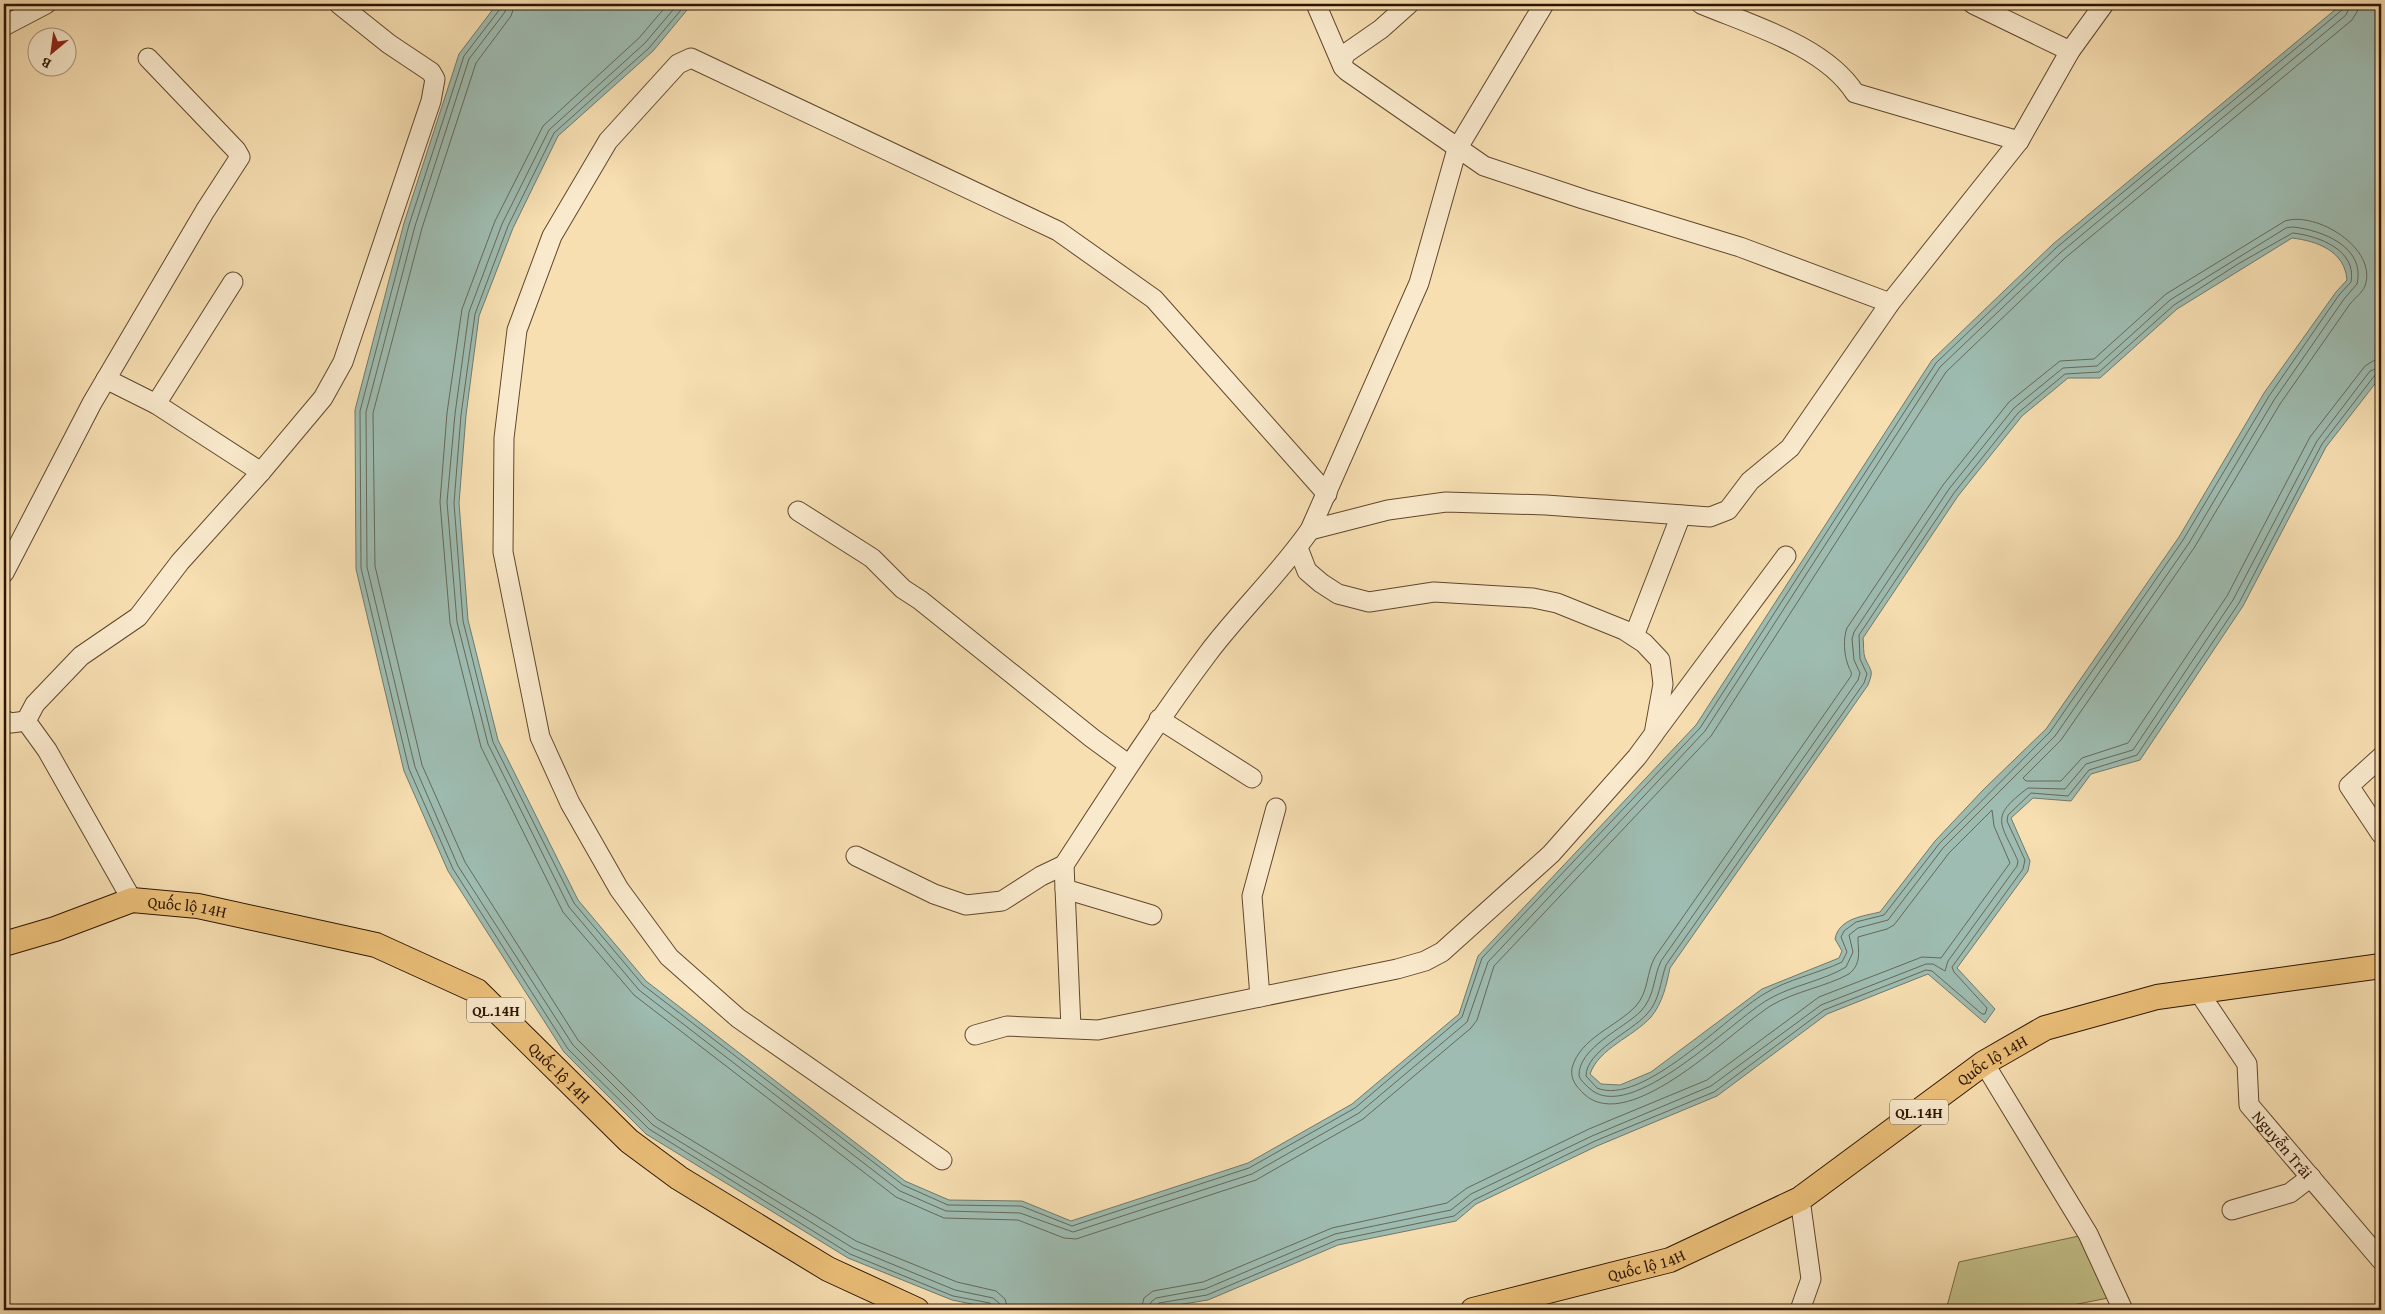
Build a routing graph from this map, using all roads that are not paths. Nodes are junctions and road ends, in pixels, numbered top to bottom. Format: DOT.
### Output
graph roads {
  1 [pos="46,4"];
  2 [pos="339,4"];
  3 [pos="1316,4"];
  4 [pos="1409,4"];
  5 [pos="1544,4"];
  6 [pos="1701,4"];
  7 [pos="1974,4"];
  8 [pos="2104,4"];
  9 [pos="4,26"];
  10 [pos="2070,51"];
  11 [pos="148,58"];
  12 [pos="1342,62"];
  13 [pos="2019,142"];
  14 [pos="1457,149"];
  15 [pos="233,282"];
  16 [pos="1890,303"];
  17 [pos="106,379"];
  18 [pos="156,404"];
  19 [pos="261,472"];
  20 [pos="1327,494"];
  21 [pos="798,511"];
  22 [pos="1680,515"];
  23 [pos="1310,530"];
  24 [pos="1298,548"];
  25 [pos="1786,556"];
  26 [pos="4,573"];
  27 [pos="1634,636"];
  28 [pos="1159,719"];
  29 [pos="4,720"];
  30 [pos="26,721"];
  31 [pos="1654,734"];
  32 [pos="2381,757"];
  33 [pos="1129,765"];
  34 [pos="1252,778"];
  35 [pos="1276,808"];
  36 [pos="2381,834"];
  37 [pos="856,856"];
  38 [pos="1064,865"];
  39 [pos="1065,889"];
  40 [pos="132,900"];
  41 [pos="1152,916"];
  42 [pos="4,944"];
  43 [pos="2381,966"];
  44 [pos="2198,991"];
  45 [pos="1260,997"];
  46 [pos="1071,1028"];
  47 [pos="975,1035"];
  48 [pos="1984,1063"];
  49 [pos="942,1160"];
  50 [pos="2311,1177"];
  51 [pos="1800,1199"];
  52 [pos="2232,1210"];
  53 [pos="2381,1260"];
  54 [pos="917,1310"];
  55 [pos="1473,1310"];
  56 [pos="1800,1310"];
  57 [pos="2123,1310"];
  1 -- 9 [label="street"];
  2 -- 19 [label="street"];
  3 -- 12 [label="street"];
  4 -- 12 [label="street"];
  5 -- 14 [label="street"];
  6 -- 13 [label="street"];
  7 -- 10 [label="street"];
  8 -- 10 [label="street"];
  10 -- 13 [label="street"];
  11 -- 17 [label="street"];
  12 -- 14 [label="street"];
  13 -- 16 [label="street"];
  14 -- 16 [label="street"];
  14 -- 20 [label="street"];
  15 -- 18 [label="street"];
  16 -- 22 [label="street"];
  17 -- 18 [label="street"];
  17 -- 26 [label="street"];
  18 -- 19 [label="street"];
  19 -- 30 [label="street"];
  20 -- 23 [label="street"];
  20 -- 49 [label="street"];
  21 -- 33 [label="street"];
  22 -- 23 [label="street"];
  22 -- 27 [label="street"];
  23 -- 24 [label="street"];
  24 -- 27 [label="street"];
  24 -- 28 [label="street"];
  25 -- 31 [label="street"];
  27 -- 31 [label="street"];
  28 -- 33 [label="street"];
  28 -- 34 [label="street"];
  29 -- 30 [label="street"];
  30 -- 40 [label="street"];
  31 -- 45 [label="street"];
  32 -- 36 [label="street"];
  33 -- 38 [label="street"];
  35 -- 45 [label="street"];
  37 -- 38 [label="street"];
  38 -- 39 [label="street"];
  39 -- 41 [label="street"];
  39 -- 46 [label="street"];
  40 -- 42 [label="main road, Quốc lộ 14H / QL.14H"];
  40 -- 54 [label="main road, Quốc lộ 14H / QL.14H"];
  43 -- 44 [label="main road, Quốc lộ 14H / QL.14H"];
  44 -- 48 [label="main road, Quốc lộ 14H / QL.14H"];
  44 -- 50 [label="street, Nguyễn Trãi"];
  45 -- 46 [label="street"];
  46 -- 47 [label="street"];
  48 -- 51 [label="main road, Quốc lộ 14H / QL.14H"];
  48 -- 57 [label="street"];
  50 -- 52 [label="street"];
  50 -- 53 [label="street, Nguyễn Trãi"];
  51 -- 55 [label="main road, Quốc lộ 14H / QL.14H"];
  51 -- 56 [label="street"];
}
